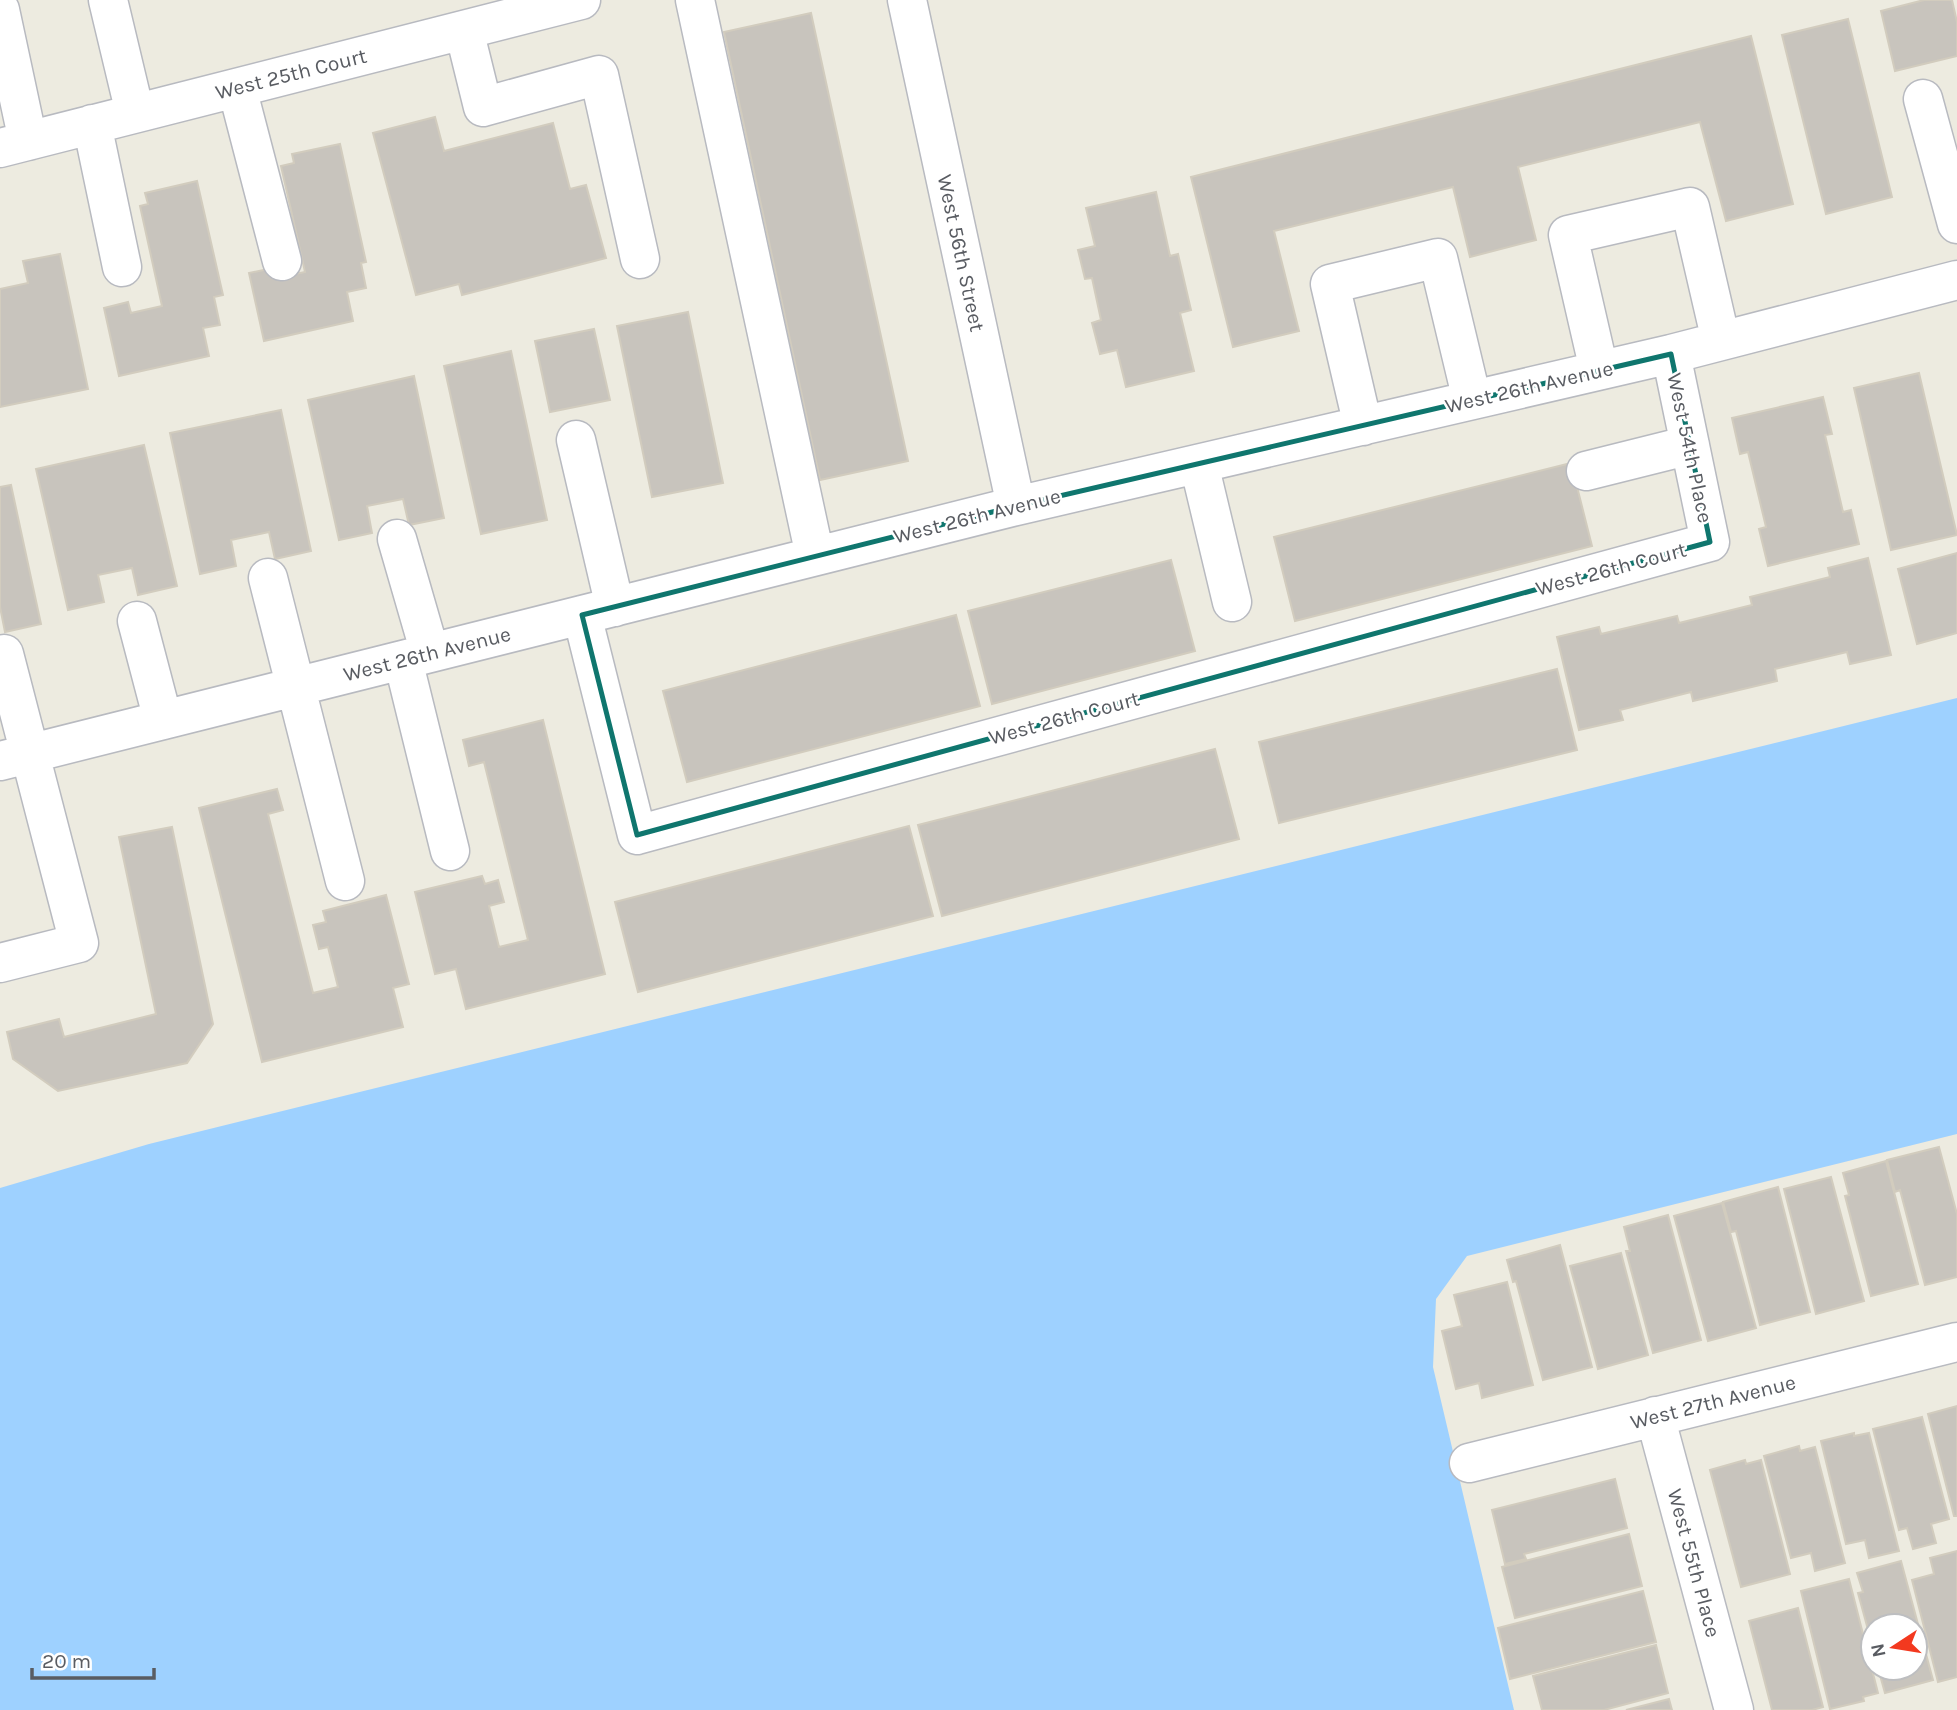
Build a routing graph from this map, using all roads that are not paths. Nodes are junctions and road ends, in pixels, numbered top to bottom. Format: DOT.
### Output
graph roads {
  1 [pos="108,0"];
  2 [pos="581,0"];
  3 [pos="695,0"];
  4 [pos="907,0"];
  5 [pos="2,29"];
  6 [pos="464,30"];
  7 [pos="237,88"];
  8 [pos="1923,99"];
  9 [pos="135,113"];
  10 [pos="92,124"];
  11 [pos="14,144"];
  12 [pos="1957,224"];
  13 [pos="640,259"];
  14 [pos="282,261"];
  15 [pos="122,267"];
  16 [pos="1955,289"];
  17 [pos="1721,341"];
  18 [pos="1671,354"];
  19 [pos="1599,370"];
  20 [pos="1472,400"];
  21 [pos="1363,426"];
  22 [pos="576,440"];
  23 [pos="1690,445"];
  24 [pos="1199,464"];
  25 [pos="1586,471"];
  26 [pos="1016,506"];
  27 [pos="397,539"];
  28 [pos="1710,542"];
  29 [pos="816,556"];
  30 [pos="268,578"];
  31 [pos="1232,602"];
  32 [pos="598,611"];
  33 [pos="138,621"];
  34 [pos="4,654"];
  35 [pos="416,657"];
  36 [pos="295,687"];
  37 [pos="163,720"];
  38 [pos="15,758"];
  39 [pos="450,851"];
  40 [pos="345,881"];
  41 [pos="0,963"];
  42 [pos="1957,1342"];
  43 [pos="1655,1416"];
  44 [pos="1469,1463"];
  45 [pos="1734,1710"];
  1 -- 9 [label="street"];
  2 -- 6 [label="street, West 25th Court"];
  3 -- 29 [label="street"];
  4 -- 26 [label="street, West 56th Street"];
  5 -- 11 [label="street"];
  6 -- 7 [label="street, West 25th Court"];
  6 -- 13 [label="street"];
  7 -- 9 [label="street, West 25th Court"];
  7 -- 14 [label="street"];
  8 -- 12 [label="street"];
  9 -- 10 [label="street, West 25th Court"];
  10 -- 11 [label="street, West 25th Court"];
  10 -- 15 [label="street"];
  16 -- 17 [label="street, West 26th Avenue"];
  17 -- 18 [label="street, West 26th Avenue"];
  17 -- 19 [label="street"];
  18 -- 19 [label="street, West 26th Avenue"];
  18 -- 23 [label="street, West 54th Place"];
  19 -- 20 [label="street, West 26th Avenue"];
  20 -- 21 [label="street, West 26th Avenue"];
  20 -- 21 [label="street"];
  21 -- 24 [label="street, West 26th Avenue"];
  22 -- 32 [label="street"];
  23 -- 25 [label="street"];
  23 -- 28 [label="street, West 54th Place"];
  24 -- 26 [label="street, West 26th Avenue"];
  24 -- 31 [label="street"];
  26 -- 29 [label="street, West 26th Avenue"];
  27 -- 35 [label="street"];
  28 -- 32 [label="street, West 26th Court"];
  29 -- 32 [label="street, West 26th Avenue"];
  30 -- 36 [label="street"];
  32 -- 35 [label="street, West 26th Avenue"];
  33 -- 37 [label="street"];
  34 -- 38 [label="street"];
  35 -- 36 [label="street, West 26th Avenue"];
  35 -- 39 [label="street"];
  36 -- 37 [label="street, West 26th Avenue"];
  36 -- 40 [label="street"];
  37 -- 38 [label="street, West 26th Avenue"];
  38 -- 41 [label="street"];
  42 -- 43 [label="street, West 27th Avenue"];
  43 -- 44 [label="street, West 27th Avenue"];
  43 -- 45 [label="street, West 55th Place"];
}
